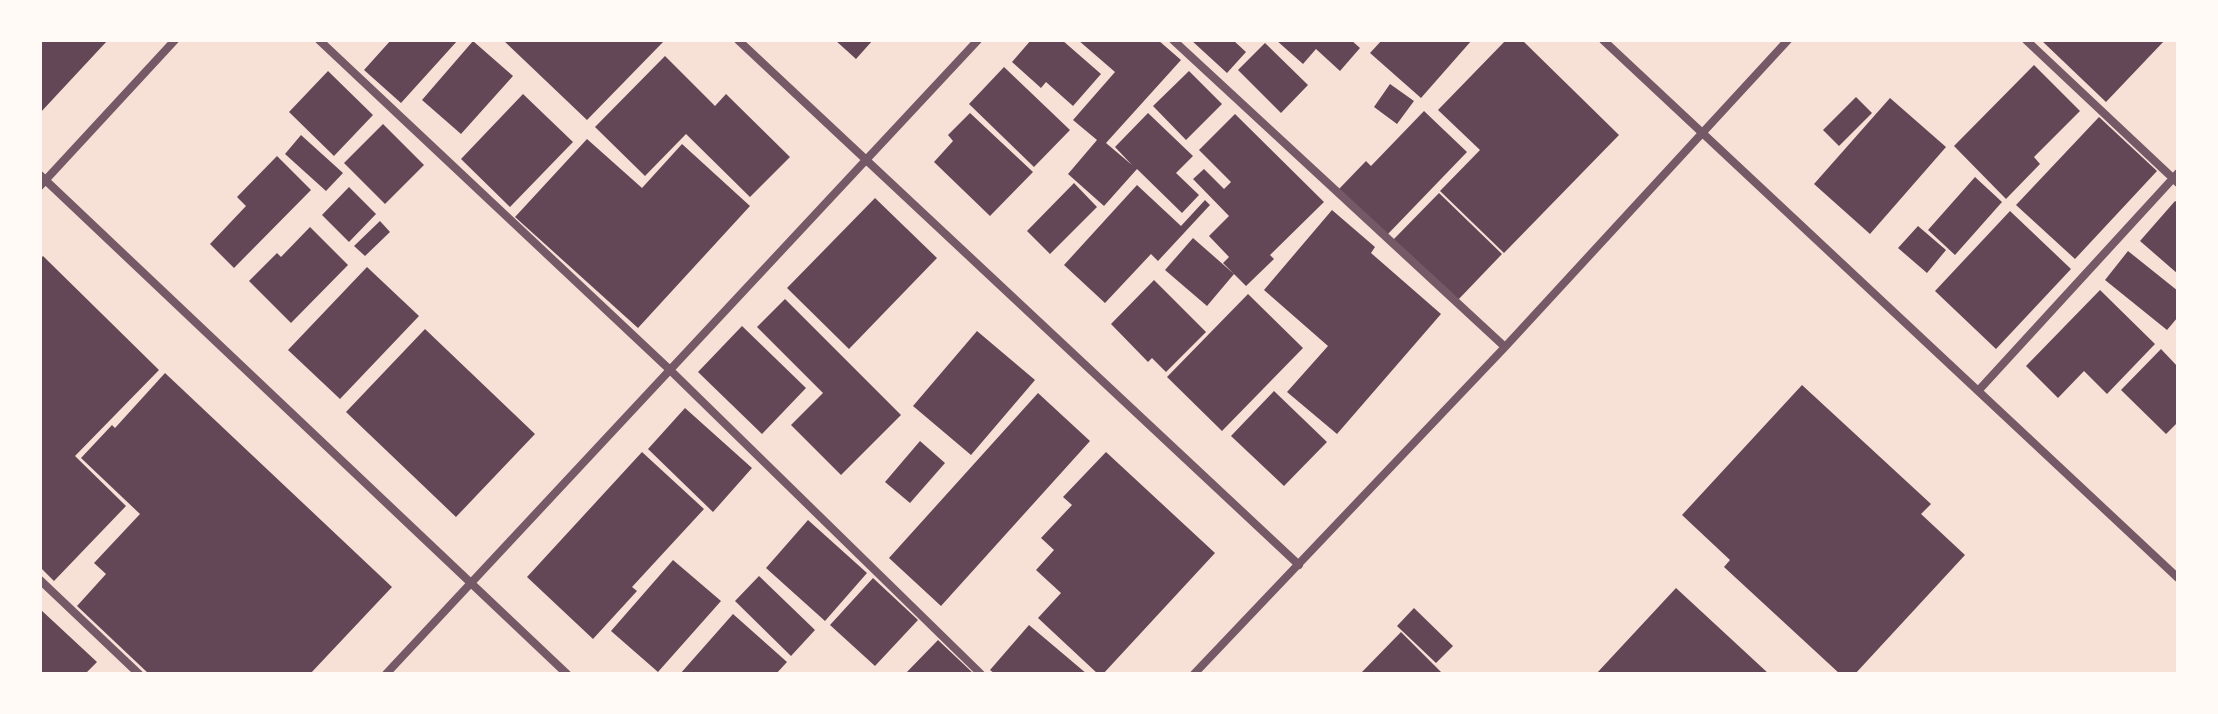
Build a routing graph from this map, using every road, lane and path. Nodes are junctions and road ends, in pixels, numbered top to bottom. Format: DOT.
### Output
graph roads {
  1 [pos="175,40"];
  2 [pos="319,40"];
  3 [pos="738,40"];
  4 [pos="978,40"];
  5 [pos="1173,40"];
  6 [pos="1603,40"];
  7 [pos="1788,40"];
  8 [pos="2026,40"];
  9 [pos="1702,133"];
  10 [pos="865,161"];
  11 [pos="2176,178"];
  12 [pos="42,180"];
  13 [pos="1505,347"];
  14 [pos="669,369"];
  15 [pos="1978,391"];
  16 [pos="1299,565"];
  17 [pos="2176,571"];
  18 [pos="40,580"];
  19 [pos="471,584"];
  20 [pos="139,674"];
  21 [pos="386,674"];
  22 [pos="567,674"];
  23 [pos="981,674"];
  24 [pos="1194,674"];
  1 -- 12 [label="street"];
  2 -- 14 [label="street"];
  3 -- 10 [label="street"];
  4 -- 10 [label="street"];
  5 -- 13 [label="street"];
  6 -- 9 [label="street"];
  7 -- 9 [label="street"];
  8 -- 11 [label="street"];
  9 -- 13 [label="street"];
  9 -- 15 [label="street"];
  10 -- 14 [label="street"];
  10 -- 16 [label="street"];
  11 -- 15 [label="street"];
  12 -- 19 [label="street"];
  13 -- 16 [label="street"];
  14 -- 19 [label="street"];
  14 -- 23 [label="street"];
  15 -- 17 [label="street"];
  16 -- 24 [label="street"];
  18 -- 20 [label="street"];
  19 -- 21 [label="street"];
  19 -- 22 [label="street"];
}
